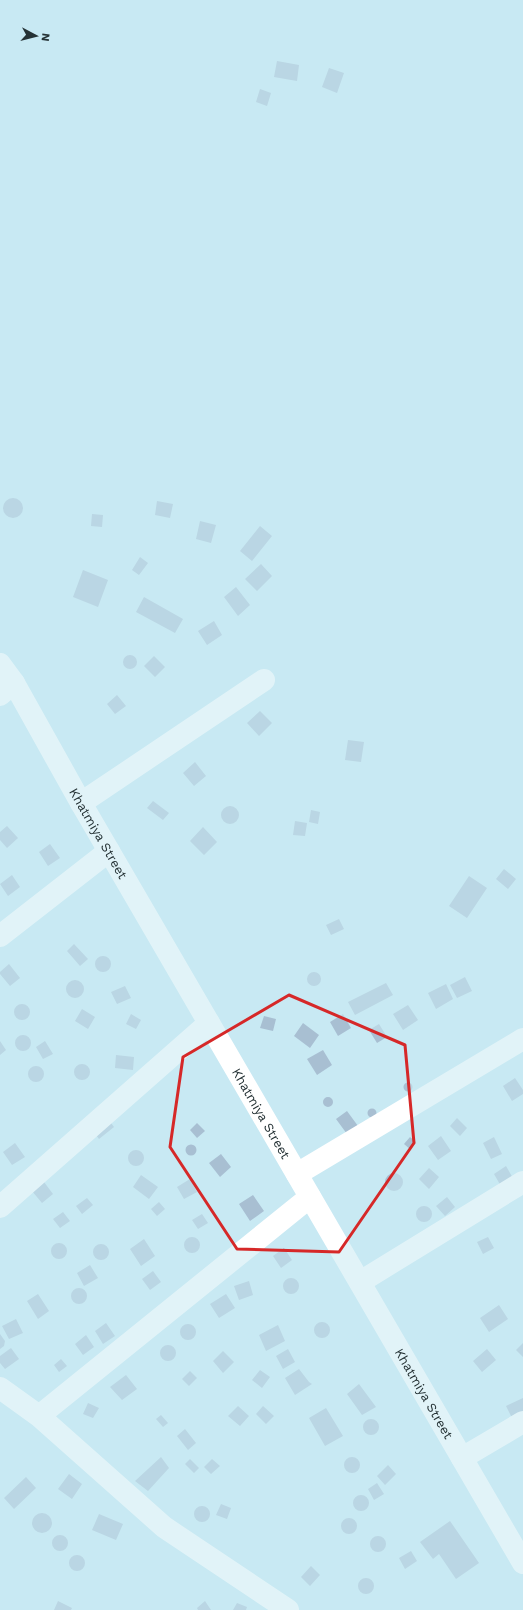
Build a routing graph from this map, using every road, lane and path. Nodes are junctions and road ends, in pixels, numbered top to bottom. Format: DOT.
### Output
graph roads {
  1 [pos="0,664"];
  2 [pos="264,680"];
  3 [pos="7,689"];
  4 [pos="81,803"];
  5 [pos="109,851"];
  6 [pos="0,936"];
  7 [pos="209,1023"];
  8 [pos="523,1040"];
  9 [pos="297,1174"];
  10 [pos="523,1182"];
  11 [pos="310,1197"];
  12 [pos="0,1207"];
  13 [pos="360,1282"];
  14 [pos="0,1388"];
  15 [pos="39,1416"];
  16 [pos="523,1422"];
  17 [pos="462,1458"];
  18 [pos="523,1563"];
  19 [pos="288,1610"];
  1 -- 3 [label="street, Khatmiya Street"];
  2 -- 4 [label="street"];
  3 -- 4 [label="street, Khatmiya Street"];
  4 -- 5 [label="street, Khatmiya Street"];
  5 -- 6 [label="street"];
  5 -- 7 [label="street, Khatmiya Street"];
  7 -- 9 [label="street, Khatmiya Street"];
  7 -- 12 [label="street"];
  8 -- 9 [label="street"];
  9 -- 11 [label="street, Khatmiya Street"];
  10 -- 13 [label="street"];
  11 -- 13 [label="street, Khatmiya Street"];
  11 -- 15 [label="street"];
  13 -- 17 [label="street, Khatmiya Street"];
  14 -- 15 [label="street"];
  15 -- 19 [label="street"];
  16 -- 17 [label="street"];
  17 -- 18 [label="street, Khatmiya Street"];
}
